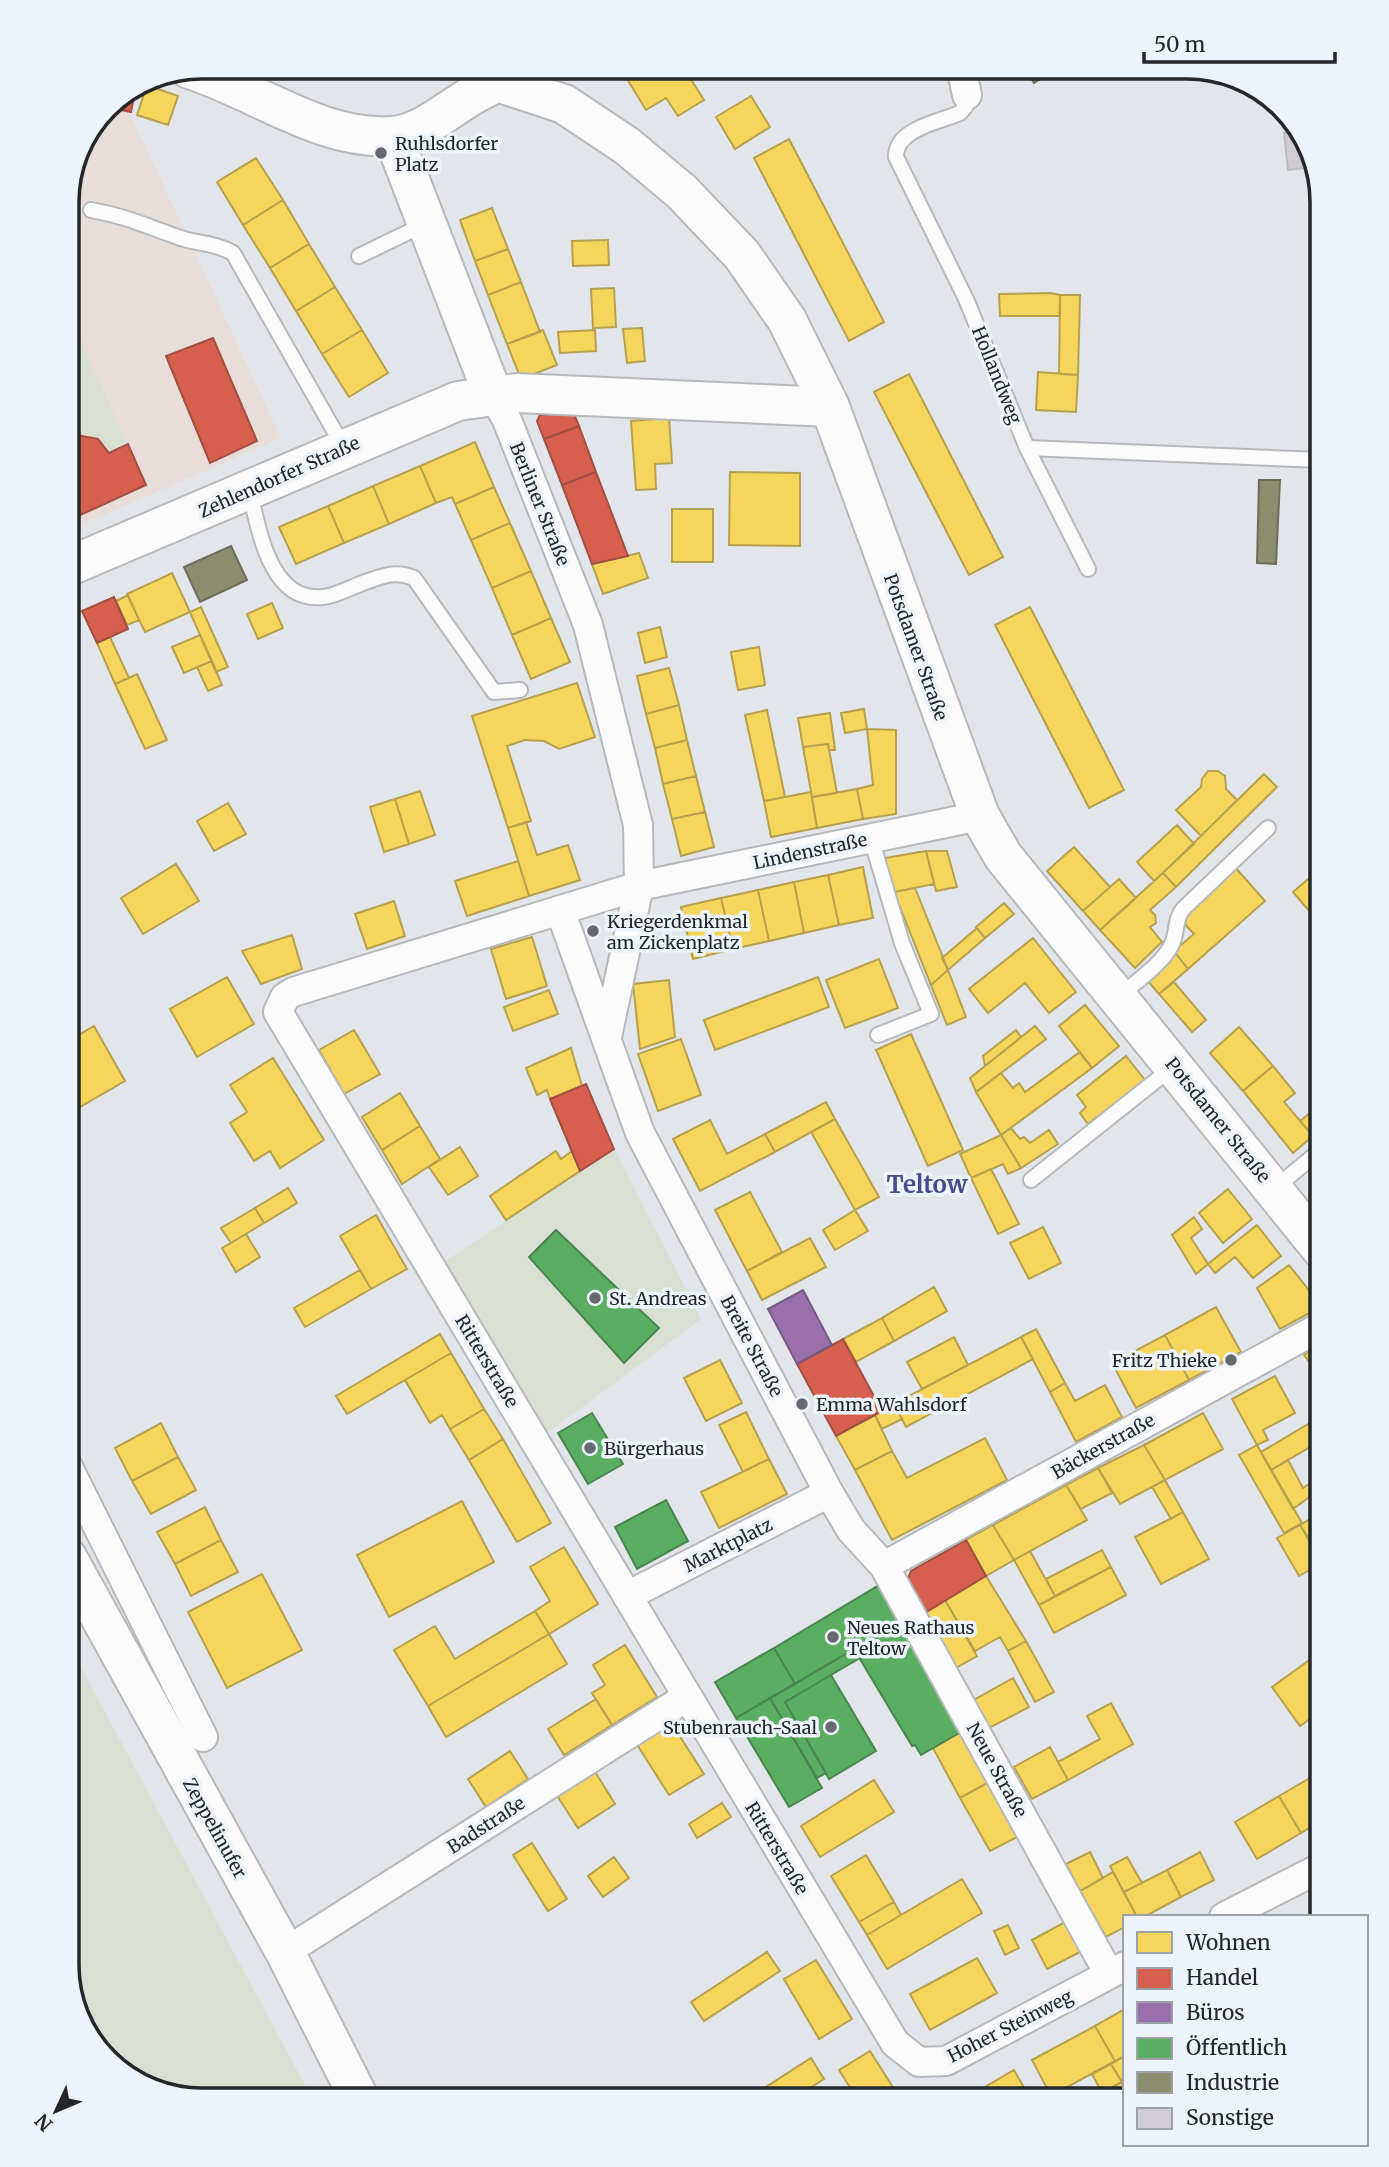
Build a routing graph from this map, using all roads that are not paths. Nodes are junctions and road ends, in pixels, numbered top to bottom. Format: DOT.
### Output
graph roads {
  1 [pos="221,79"];
  2 [pos="489,79"];
  3 [pos="513,79"];
  4 [pos="964,79"];
  5 [pos="967,95"];
  6 [pos="393,136"];
  7 [pos="91,211"];
  8 [pos="428,223"];
  9 [pos="359,256"];
  10 [pos="493,395"];
  11 [pos="830,407"];
  12 [pos="344,448"];
  13 [pos="1027,449"];
  14 [pos="1310,460"];
  15 [pos="248,488"];
  16 [pos="79,562"];
  17 [pos="1088,569"];
  18 [pos="520,690"];
  19 [pos="980,817"];
  20 [pos="1268,828"];
  21 [pos="871,838"];
  22 [pos="639,886"];
  23 [pos="560,910"];
  24 [pos="1118,998"];
  25 [pos="878,1035"];
  26 [pos="607,1037"];
  27 [pos="1174,1066"];
  28 [pos="1310,1159"];
  29 [pos="1031,1180"];
  30 [pos="1274,1189"];
  31 [pos="1310,1235"];
  32 [pos="1310,1333"];
  33 [pos="79,1491"];
  34 [pos="829,1493"];
  35 [pos="884,1566"];
  36 [pos="79,1580"];
  37 [pos="627,1596"];
  38 [pos="687,1697"];
  39 [pos="203,1737"];
  40 [pos="1310,1873"];
  41 [pos="1228,1915"];
  42 [pos="285,1952"];
  43 [pos="1117,1970"];
  44 [pos="895,2043"];
  45 [pos="354,2088"];
  1 -- 6 [label="street"];
  2 -- 6 [label="street"];
  3 -- 11 [label="street, Potsdamer Straße"];
  4 -- 5 [label="street, Hollandweg"];
  5 -- 13 [label="lane, Hollandweg"];
  6 -- 8 [label="street, Berliner Straße"];
  7 -- 12 [label="lane"];
  8 -- 9 [label="lane"];
  8 -- 10 [label="street, Berliner Straße"];
  10 -- 11 [label="street"];
  10 -- 12 [label="street, Zehlendorfer Straße"];
  10 -- 22 [label="street, Berliner Straße"];
  11 -- 19 [label="street, Potsdamer Straße"];
  12 -- 15 [label="street, Zehlendorfer Straße"];
  13 -- 14 [label="lane"];
  13 -- 17 [label="lane"];
  15 -- 16 [label="street, Zehlendorfer Straße"];
  15 -- 18 [label="lane"];
  19 -- 21 [label="street, Lindenstraße"];
  19 -- 24 [label="street, Potsdamer Straße"];
  20 -- 24 [label="lane"];
  21 -- 22 [label="street, Lindenstraße"];
  21 -- 25 [label="lane"];
  22 -- 23 [label="street, Ritterstraße"];
  22 -- 26 [label="street"];
  23 -- 26 [label="street, Breite Straße"];
  23 -- 37 [label="street, Ritterstraße"];
  24 -- 27 [label="street, Potsdamer Straße"];
  26 -- 34 [label="street, Breite Straße"];
  27 -- 29 [label="lane"];
  27 -- 30 [label="street, Potsdamer Straße"];
  28 -- 30 [label="lane"];
  30 -- 31 [label="street, Potsdamer Straße"];
  32 -- 35 [label="street, Bäckerstraße"];
  33 -- 39 [label="street"];
  34 -- 35 [label="street, Breite Straße"];
  34 -- 37 [label="street, Marktplatz"];
  35 -- 43 [label="street, Neue Straße"];
  36 -- 42 [label="street, Zeppelinufer"];
  37 -- 38 [label="street, Ritterstraße"];
  38 -- 42 [label="street, Badstraße"];
  38 -- 44 [label="street, Ritterstraße"];
  40 -- 41 [label="street"];
  42 -- 45 [label="street, Zeppelinufer"];
  43 -- 44 [label="street, Hoher Steinweg"];
}
